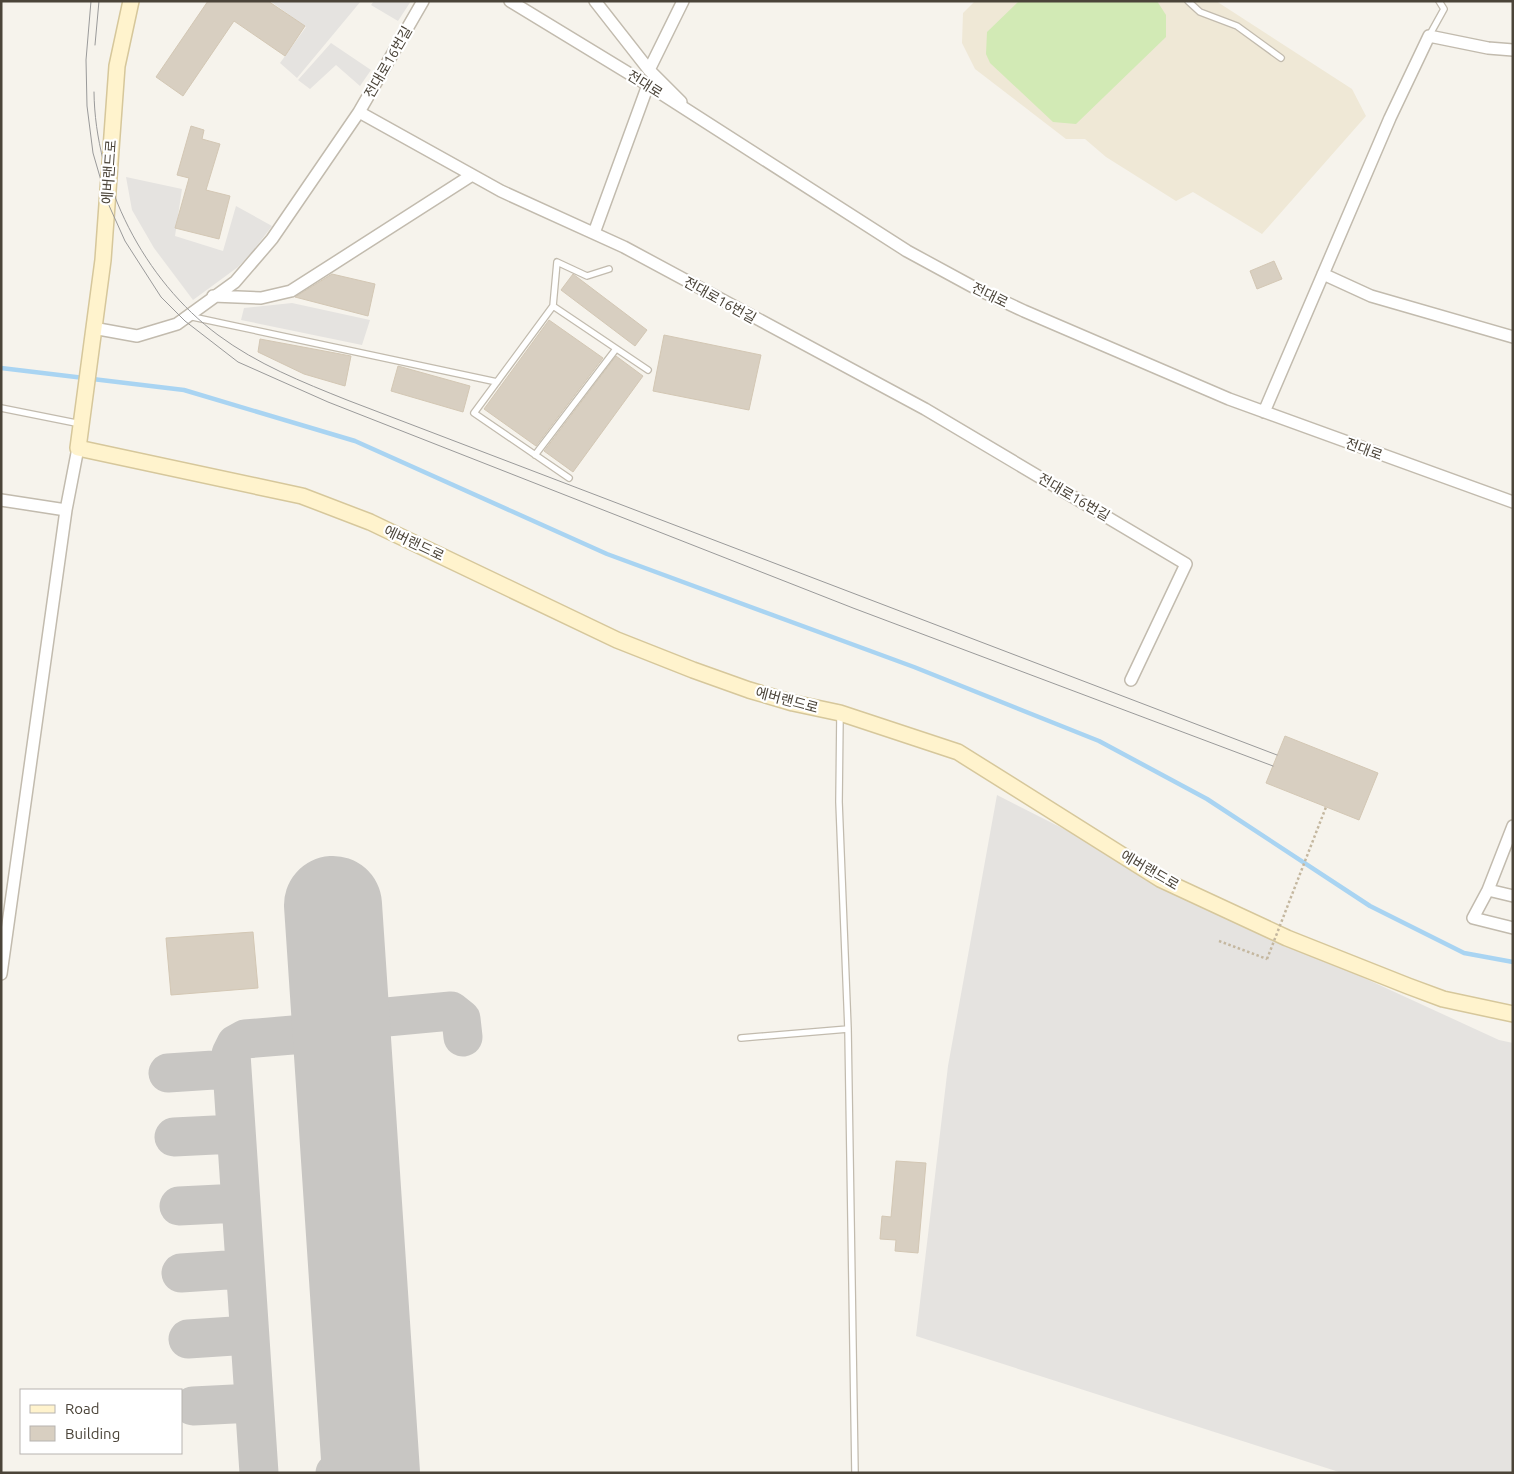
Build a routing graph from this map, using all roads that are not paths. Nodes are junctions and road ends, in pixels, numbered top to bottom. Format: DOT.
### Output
graph roads {
  1 [pos="131,1"];
  2 [pos="424,1"];
  3 [pos="510,1"];
  4 [pos="595,1"];
  5 [pos="683,1"];
  6 [pos="1188,1"];
  7 [pos="1439,1"];
  8 [pos="1429,36"];
  9 [pos="1513,50"];
  10 [pos="1281,58"];
  11 [pos="649,70"];
  12 [pos="648,85"];
  13 [pos="359,112"];
  14 [pos="700,120"];
  15 [pos="472,175"];
  16 [pos="594,233"];
  17 [pos="609,270"];
  18 [pos="1323,274"];
  19 [pos="213,296"];
  20 [pos="553,306"];
  21 [pos="188,316"];
  22 [pos="93,328"];
  23 [pos="1513,338"];
  24 [pos="616,349"];
  25 [pos="648,370"];
  26 [pos="497,382"];
  27 [pos="1,408"];
  28 [pos="1264,412"];
  29 [pos="81,424"];
  30 [pos="78,448"];
  31 [pos="535,454"];
  32 [pos="569,478"];
  33 [pos="1,500"];
  34 [pos="1513,502"];
  35 [pos="66,510"];
  36 [pos="1131,680"];
  37 [pos="840,713"];
  38 [pos="1513,826"];
  39 [pos="1488,890"];
  40 [pos="1513,896"];
  41 [pos="1513,928"];
  42 [pos="1,974"];
  43 [pos="1513,1014"];
  44 [pos="848,1029"];
  45 [pos="741,1038"];
  46 [pos="855,1473"];
  1 -- 22 [label="street, 에버랜드로"];
  2 -- 13 [label="street, 전대로16번길"];
  3 -- 12 [label="street, 전대로"];
  4 -- 11 [label="street"];
  5 -- 11 [label="street"];
  6 -- 10 [label="lane"];
  7 -- 8 [label="lane"];
  8 -- 9 [label="street"];
  8 -- 18 [label="street"];
  11 -- 14 [label="street"];
  12 -- 14 [label="street, 전대로"];
  12 -- 16 [label="street"];
  13 -- 15 [label="street, 전대로16번길"];
  13 -- 19 [label="street"];
  14 -- 28 [label="street, 전대로"];
  15 -- 16 [label="street, 전대로16번길"];
  15 -- 19 [label="street"];
  16 -- 36 [label="street, 전대로16번길"];
  17 -- 20 [label="lane"];
  18 -- 23 [label="street"];
  18 -- 28 [label="street"];
  19 -- 21 [label="street"];
  20 -- 24 [label="lane"];
  20 -- 26 [label="lane"];
  21 -- 22 [label="street"];
  21 -- 26 [label="lane"];
  22 -- 29 [label="street, 에버랜드로"];
  24 -- 25 [label="lane"];
  24 -- 31 [label="lane"];
  26 -- 31 [label="lane"];
  27 -- 29 [label="lane"];
  28 -- 34 [label="street, 전대로"];
  29 -- 30 [label="street"];
  30 -- 35 [label="street"];
  30 -- 37 [label="street, 에버랜드로"];
  31 -- 32 [label="lane"];
  33 -- 35 [label="street"];
  35 -- 42 [label="street"];
  37 -- 43 [label="street, 에버랜드로"];
  37 -- 44 [label="lane"];
  38 -- 39 [label="street"];
  39 -- 40 [label="street"];
  39 -- 41 [label="street"];
  44 -- 45 [label="lane"];
  44 -- 46 [label="lane"];
}
